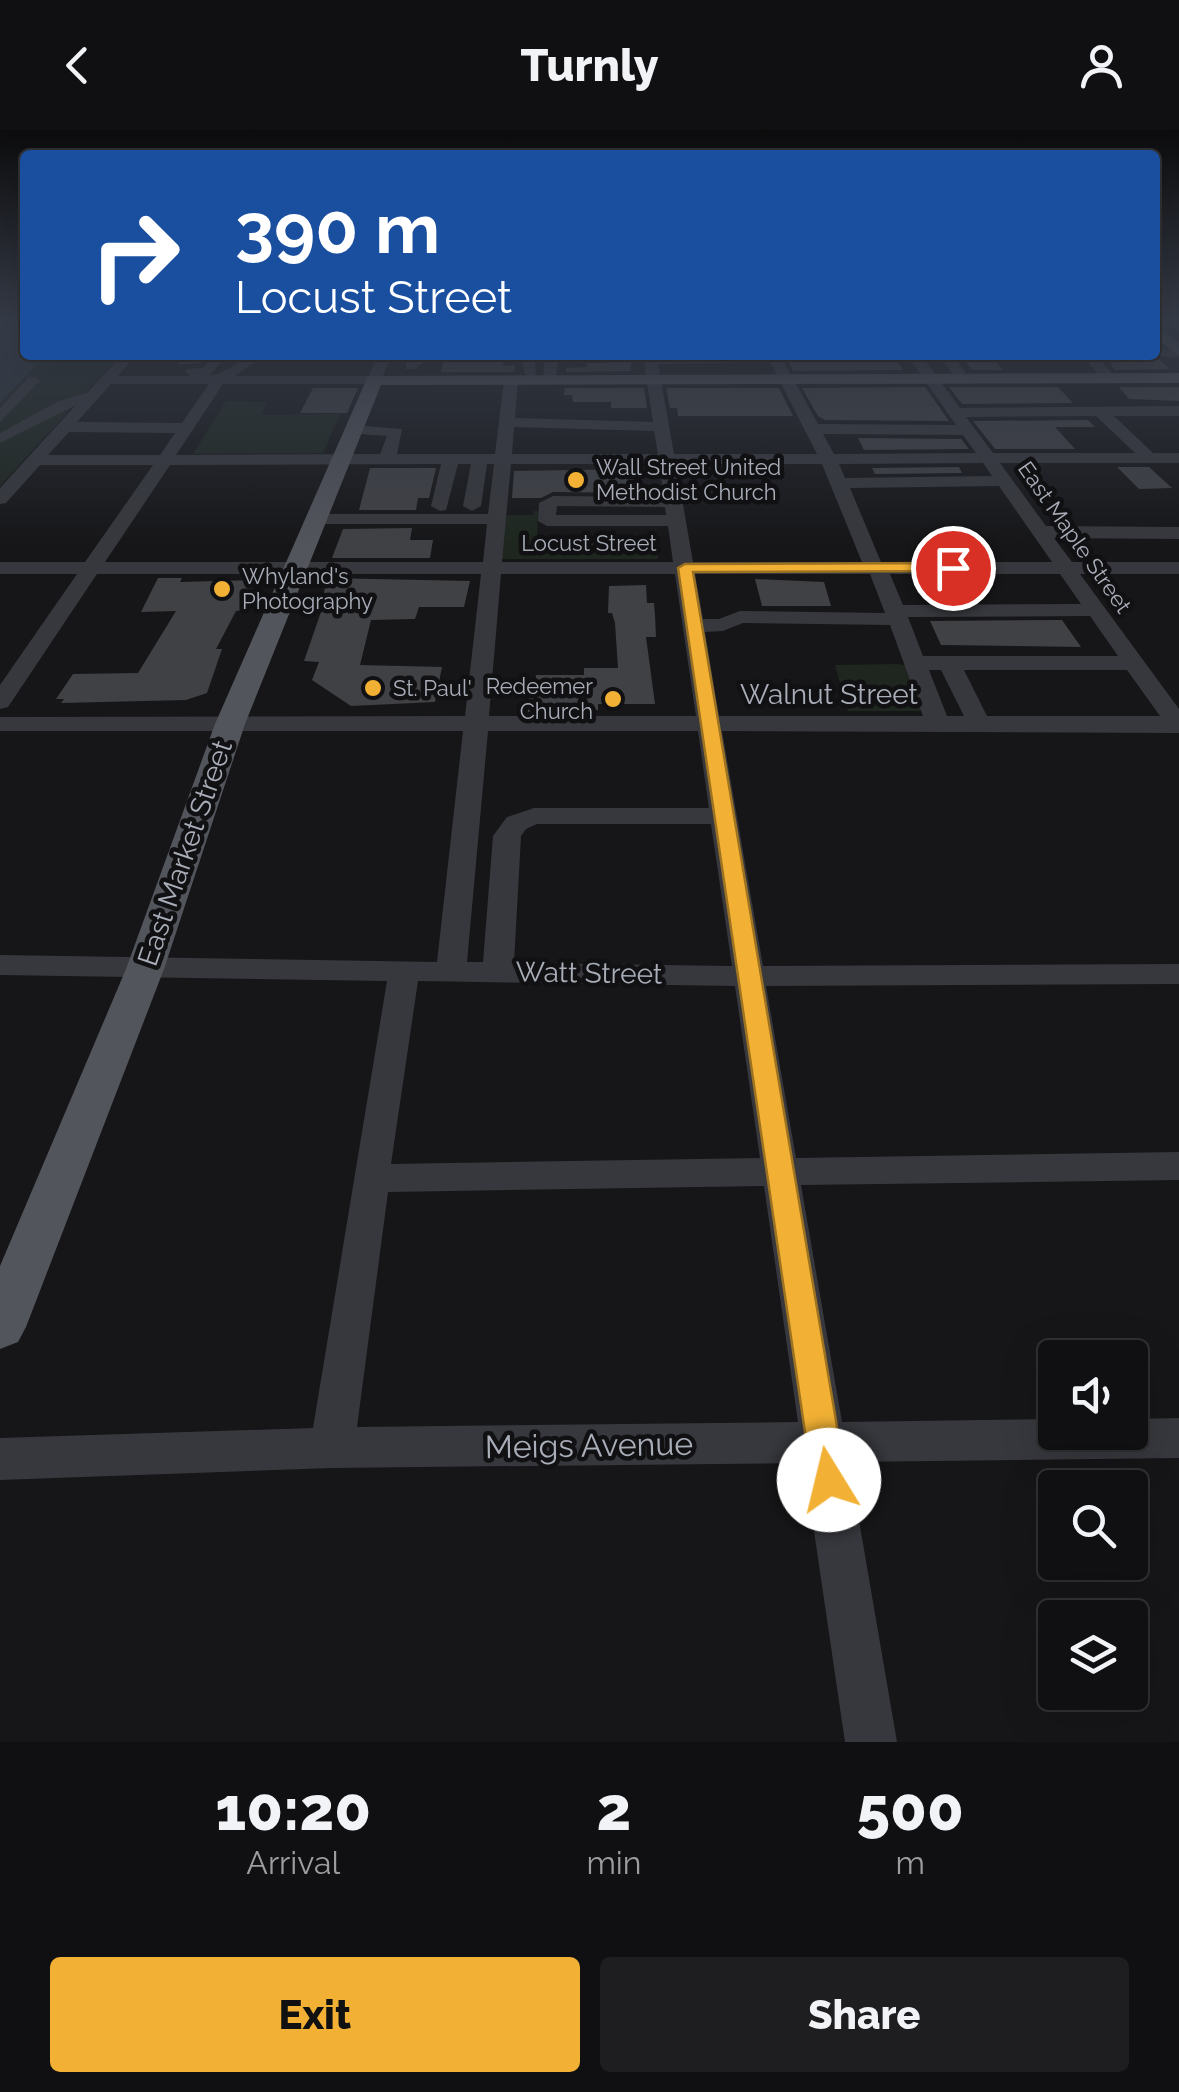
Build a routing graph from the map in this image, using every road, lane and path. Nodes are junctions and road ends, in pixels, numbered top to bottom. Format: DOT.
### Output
graph roads {
  1 [pos="20,395"];
  2 [pos="209,395"];
  3 [pos="367,395"];
  4 [pos="514,395"];
  5 [pos="595,395"];
  6 [pos="694,395"];
  7 [pos="725,395"];
  8 [pos="792,395"];
  9 [pos="940,395"];
  10 [pos="1098,395"];
  11 [pos="90,397"];
  12 [pos="1100,410"];
  13 [pos="1120,410"];
  14 [pos="1179,410"];
  15 [pos="801,411"];
  16 [pos="820,411"];
  17 [pos="507,415"];
  18 [pos="654,415"];
  19 [pos="0,416"];
  20 [pos="953,416"];
  21 [pos="1145,426"];
  22 [pos="64,428"];
  23 [pos="186,428"];
  24 [pos="811,430"];
  25 [pos="0,438"];
  26 [pos="1159,440"];
  27 [pos="345,445"];
  28 [pos="389,453"];
  29 [pos="828,458"];
  30 [pos="989,458"];
  31 [pos="1150,458"];
  32 [pos="1178,458"];
  33 [pos="451,459"];
  34 [pos="492,459"];
  35 [pos="36,460"];
  36 [pos="164,460"];
  37 [pos="1005,481"];
  38 [pos="838,484"];
  39 [pos="0,499"];
  40 [pos="440,506"];
  41 [pos="676,511"];
  42 [pos="316,513"];
  43 [pos="497,513"];
  44 [pos="546,521"];
  45 [pos="1041,532"];
  46 [pos="1179,533"];
  47 [pos="464,536"];
  48 [pos="0,568"];
  49 [pos="92,568"];
  50 [pos="293,568"];
  51 [pos="491,568"];
  52 [pos="685,568"];
  53 [pos="1066,568"];
  54 [pos="1179,568"];
  55 [pos="879,574"];
  56 [pos="856,594"];
  57 [pos="1028,610"];
  58 [pos="1096,610"];
  59 [pos="896,615"];
  60 [pos="695,626"];
  61 [pos="1134,663"];
  62 [pos="912,664"];
  63 [pos="949,664"];
  64 [pos="0,702"];
  65 [pos="0,724"];
  66 [pos="230,724"];
  67 [pos="474,724"];
  68 [pos="710,724"];
  69 [pos="938,724"];
  70 [pos="979,724"];
  71 [pos="1178,724"];
  72 [pos="724,816"];
  73 [pos="0,965"];
  74 [pos="145,969"];
  75 [pos="405,972"];
  76 [pos="451,972"];
  77 [pos="498,972"];
  78 [pos="1179,974"];
  79 [pos="750,976"];
  80 [pos="1179,1166"];
  81 [pos="780,1170"];
  82 [pos="370,1178"];
  83 [pos="0,1328"];
  84 [pos="1179,1438"];
  85 [pos="823,1442"];
  86 [pos="332,1448"];
  87 [pos="0,1459"];
  88 [pos="871,1742"];
  1 -- 19 [label="street"];
  2 -- 23 [label="street"];
  3 -- 27 [label="main road, East Market Street"];
  4 -- 17 [label="street"];
  5 -- 18 [label="main road"];
  6 -- 18 [label="street"];
  7 -- 18 [label="main road"];
  8 -- 15 [label="street"];
  9 -- 20 [label="street, East Maple Street"];
  10 -- 13 [label="street"];
  11 -- 22 [label="street"];
  11 -- 25 [label="street"];
  12 -- 13 [label="street"];
  12 -- 20 [label="street"];
  12 -- 31 [label="street"];
  13 -- 14 [label="street"];
  13 -- 21 [label="street"];
  15 -- 16 [label="street"];
  15 -- 24 [label="street"];
  17 -- 18 [label="street"];
  17 -- 18 [label="street"];
  17 -- 34 [label="street"];
  18 -- 29 [label="street"];
  18 -- 34 [label="street"];
  18 -- 41 [label="street"];
  20 -- 24 [label="street"];
  20 -- 30 [label="street, East Maple Street"];
  22 -- 23 [label="street"];
  22 -- 35 [label="street"];
  23 -- 36 [label="street"];
  24 -- 29 [label="street"];
  26 -- 32 [label="street"];
  27 -- 28 [label="street"];
  27 -- 28 [label="street"];
  27 -- 36 [label="street"];
  27 -- 42 [label="main road, East Market Street"];
  28 -- 33 [label="street"];
  29 -- 30 [label="street"];
  29 -- 38 [label="street"];
  30 -- 31 [label="street"];
  30 -- 37 [label="street, East Maple Street"];
  31 -- 32 [label="street"];
  33 -- 34 [label="street"];
  33 -- 40 [label="street"];
  34 -- 43 [label="street"];
  34 -- 47 [label="street"];
  35 -- 36 [label="street"];
  35 -- 39 [label="street"];
  36 -- 49 [label="street"];
  37 -- 38 [label="street"];
  37 -- 45 [label="street, East Maple Street"];
  38 -- 55 [label="street"];
  40 -- 42 [label="street"];
  40 -- 47 [label="street"];
  41 -- 44 [label="street"];
  41 -- 52 [label="street"];
  42 -- 47 [label="street"];
  42 -- 50 [label="main road, East Market Street"];
  43 -- 47 [label="street"];
  43 -- 51 [label="street"];
  45 -- 46 [label="street"];
  45 -- 53 [label="street, East Maple Street"];
  47 -- 50 [label="street, Locust Street"];
  47 -- 51 [label="street, Locust Street"];
  48 -- 49 [label="street, Locust Street"];
  49 -- 50 [label="street, Locust Street"];
  49 -- 64 [label="street"];
  50 -- 66 [label="main road, East Market Street"];
  51 -- 52 [label="street, Locust Street"];
  51 -- 67 [label="street"];
  52 -- 56 [label="street, Locust Street"];
  52 -- 60 [label="street"];
  53 -- 54 [label="street, Locust Street"];
  53 -- 55 [label="street, Locust Street"];
  53 -- 58 [label="street, East Maple Street"];
  55 -- 56 [label="street, Locust Street"];
  55 -- 57 [label="street"];
  55 -- 59 [label="street"];
  56 -- 59 [label="street"];
  56 -- 60 [label="street"];
  57 -- 58 [label="street"];
  57 -- 59 [label="street"];
  58 -- 61 [label="street, East Maple Street"];
  59 -- 62 [label="street"];
  60 -- 68 [label="street"];
  61 -- 63 [label="street"];
  61 -- 71 [label="street, East Maple Street"];
  62 -- 63 [label="street"];
  62 -- 69 [label="street"];
  63 -- 70 [label="street"];
  65 -- 66 [label="street, Walnut Street"];
  66 -- 67 [label="street, Walnut Street"];
  66 -- 74 [label="main road, East Market Street"];
  67 -- 68 [label="street, Walnut Street"];
  67 -- 76 [label="street"];
  68 -- 69 [label="street, Walnut Street"];
  68 -- 72 [label="street"];
  69 -- 70 [label="street, Walnut Street"];
  70 -- 71 [label="street, Walnut Street"];
  72 -- 77 [label="street"];
  72 -- 79 [label="street"];
  73 -- 74 [label="street, Watt Street"];
  74 -- 75 [label="street, Watt Street"];
  74 -- 83 [label="main road, East Market Street"];
  75 -- 76 [label="street, Watt Street"];
  75 -- 82 [label="street"];
  76 -- 77 [label="street, Watt Street"];
  77 -- 79 [label="street, Watt Street"];
  78 -- 79 [label="street, Watt Street"];
  79 -- 81 [label="street"];
  80 -- 81 [label="street"];
  81 -- 82 [label="street"];
  81 -- 85 [label="street"];
  82 -- 86 [label="street"];
  84 -- 85 [label="street, Meigs Avenue"];
  85 -- 86 [label="street, Meigs Avenue"];
  85 -- 88 [label="street"];
  86 -- 87 [label="street, Meigs Avenue"];
}
